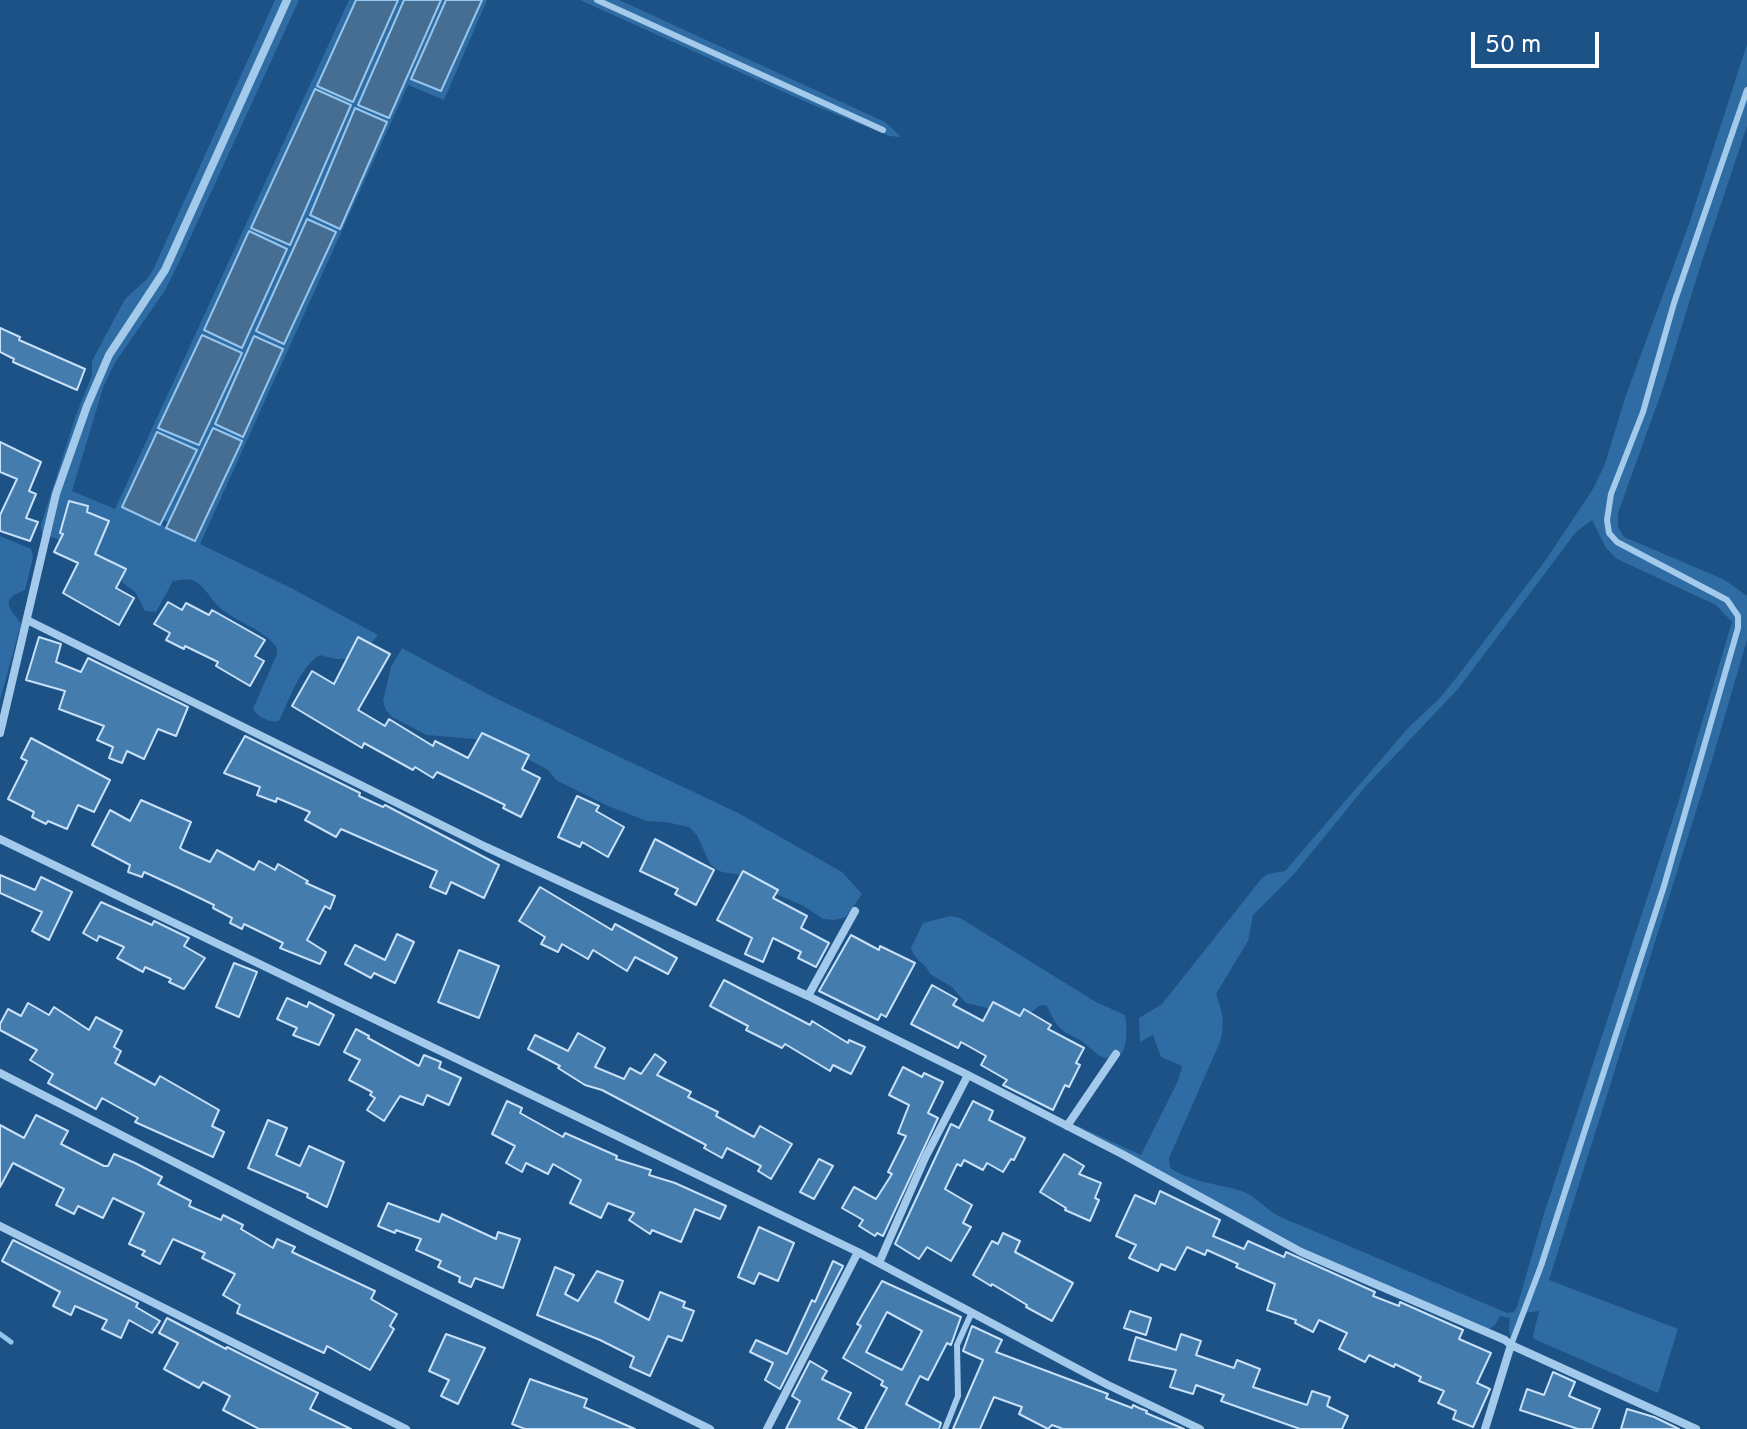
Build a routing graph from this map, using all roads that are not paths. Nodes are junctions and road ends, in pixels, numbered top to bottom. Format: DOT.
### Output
graph roads {
  1 [pos="287,0"];
  2 [pos="597,0"];
  3 [pos="1747,90"];
  4 [pos="883,130"];
  5 [pos="27,620"];
  6 [pos="0,733"];
  7 [pos="0,839"];
  8 [pos="855,911"];
  9 [pos="808,996"];
  10 [pos="1116,1054"];
  11 [pos="0,1073"];
  12 [pos="968,1075"];
  13 [pos="1067,1126"];
  14 [pos="0,1226"];
  15 [pos="858,1252"];
  16 [pos="879,1263"];
  17 [pos="972,1312"];
  18 [pos="1511,1345"];
  19 [pos="406,1429"];
  20 [pos="710,1429"];
  21 [pos="767,1429"];
  22 [pos="945,1429"];
  23 [pos="1200,1429"];
  24 [pos="1485,1429"];
  25 [pos="1696,1429"];
  1 -- 5 [label="street"];
  2 -- 4 [label="lane"];
  3 -- 18 [label="lane"];
  5 -- 6 [label="street"];
  5 -- 9 [label="street"];
  7 -- 15 [label="street"];
  8 -- 9 [label="street"];
  9 -- 12 [label="street"];
  10 -- 13 [label="street"];
  11 -- 20 [label="street"];
  12 -- 13 [label="street"];
  12 -- 16 [label="street"];
  13 -- 18 [label="street"];
  14 -- 19 [label="street"];
  15 -- 16 [label="street"];
  15 -- 21 [label="street"];
  16 -- 17 [label="street"];
  17 -- 22 [label="lane"];
  17 -- 23 [label="street"];
  18 -- 24 [label="street"];
  18 -- 25 [label="street"];
}
